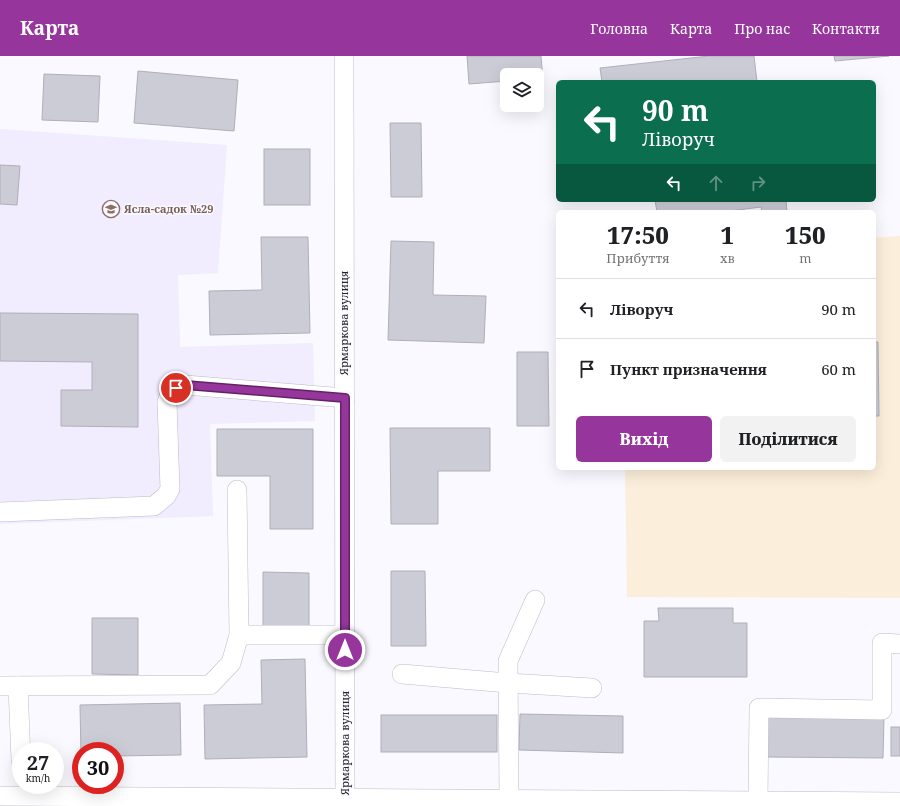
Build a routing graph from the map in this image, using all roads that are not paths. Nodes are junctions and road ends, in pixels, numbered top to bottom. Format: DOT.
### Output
graph roads {
  1 [pos="344,56"];
  2 [pos="345,398"];
  3 [pos="237,490"];
  4 [pos="0,512"];
  5 [pos="535,600"];
  6 [pos="239,635"];
  7 [pos="345,635"];
  8 [pos="900,644"];
  9 [pos="402,674"];
  10 [pos="508,684"];
  11 [pos="9,686"];
  12 [pos="592,688"];
  13 [pos="18,742"];
  14 [pos="64,792"];
  15 [pos="12,793"];
  16 [pos="0,796"];
  17 [pos="509,800"];
  18 [pos="758,801"];
  19 [pos="345,802"];
  20 [pos="900,802"];
  21 [pos="584,803"];
  22 [pos="802,804"];
  1 -- 2 [label="street, Ярмаркова вулиця"];
  2 -- 4 [label="street"];
  2 -- 7 [label="street, Ярмаркова вулиця"];
  3 -- 6 [label="street"];
  5 -- 10 [label="street"];
  6 -- 7 [label="street"];
  6 -- 11 [label="street"];
  7 -- 19 [label="street, Ярмаркова вулиця"];
  8 -- 18 [label="street"];
  9 -- 10 [label="street"];
  10 -- 12 [label="street"];
  10 -- 17 [label="street"];
  11 -- 13 [label="street"];
  14 -- 19 [label="street"];
  15 -- 16 [label="street"];
  17 -- 19 [label="street"];
  17 -- 21 [label="street"];
  18 -- 21 [label="street"];
  18 -- 22 [label="street"];
  20 -- 22 [label="street"];
}
